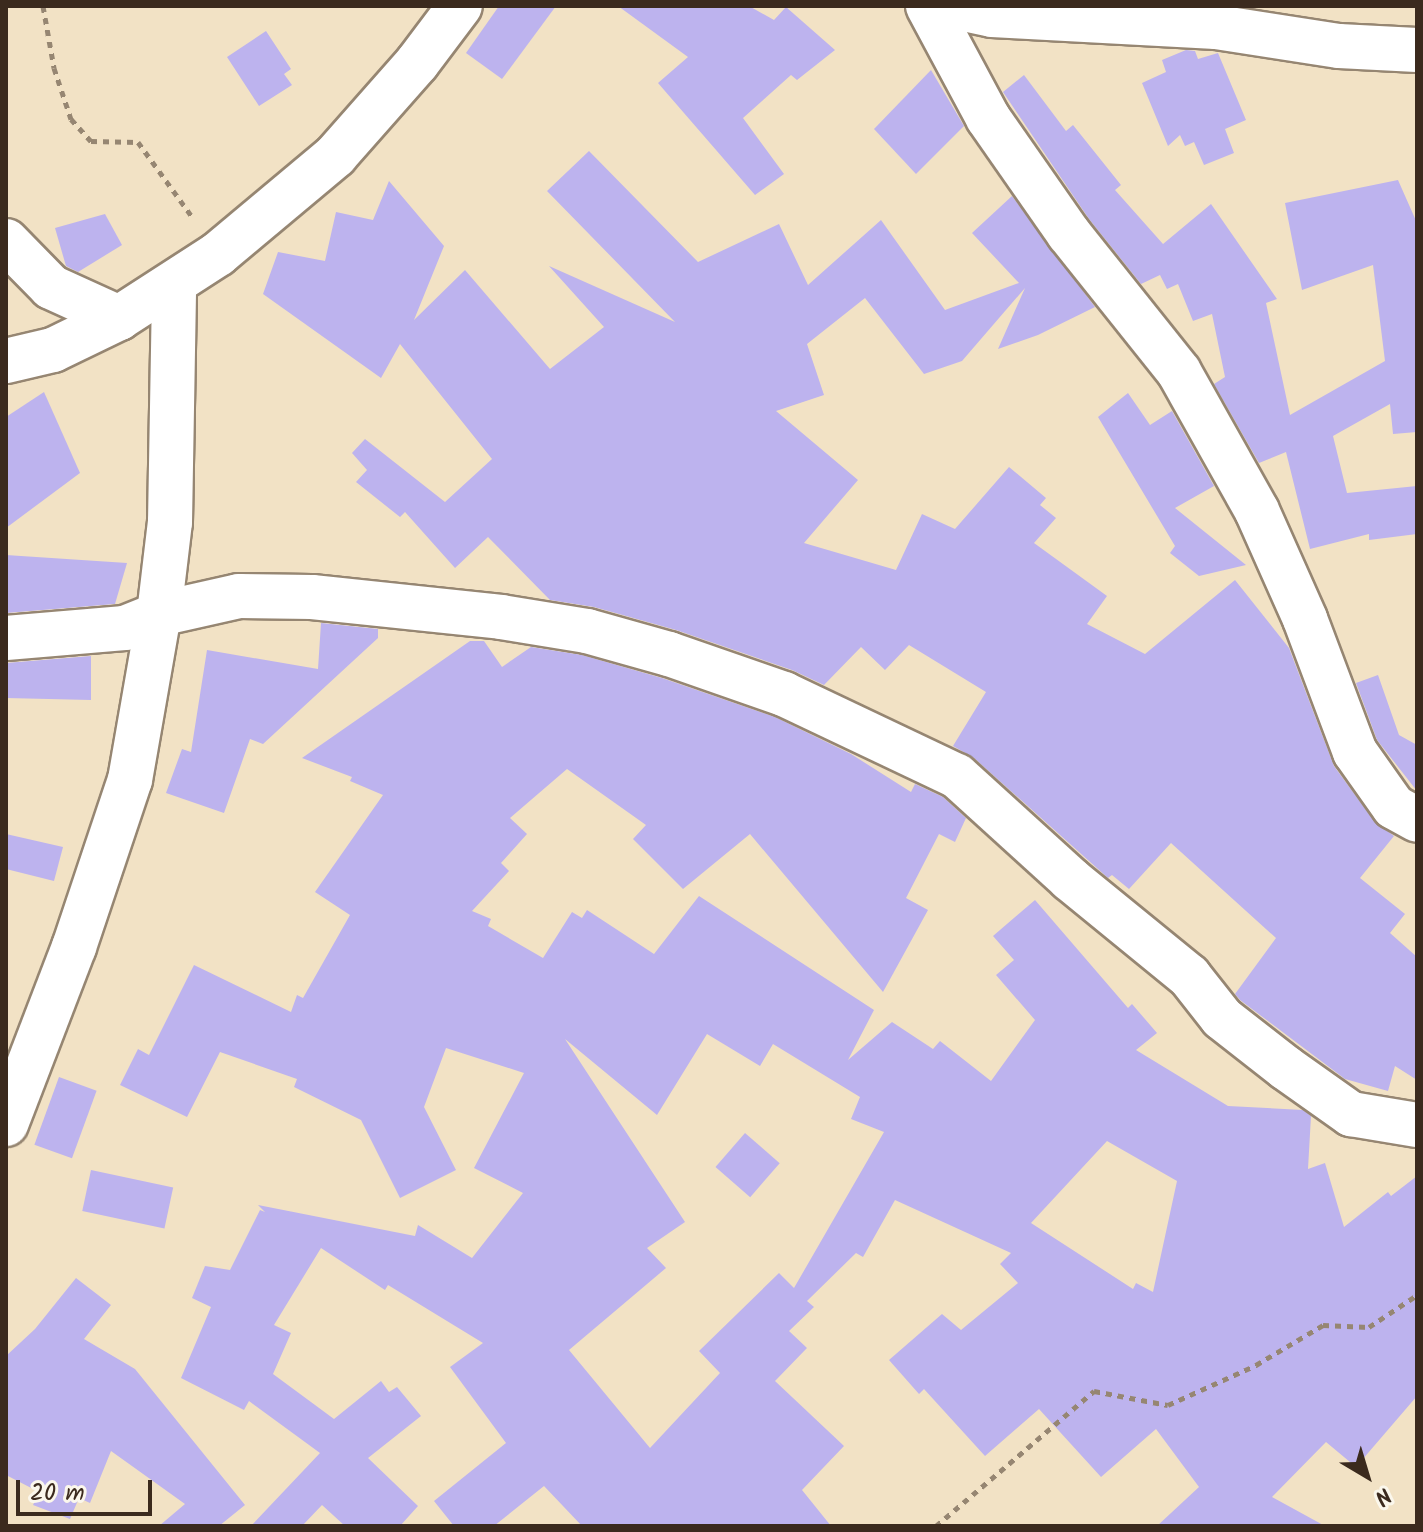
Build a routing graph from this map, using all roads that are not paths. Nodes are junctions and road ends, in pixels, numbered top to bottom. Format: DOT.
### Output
graph roads {
  1 [pos="460,6"];
  2 [pos="928,6"];
  3 [pos="950,6"];
  4 [pos="1417,50"];
  5 [pos="6,241"];
  6 [pos="174,286"];
  7 [pos="119,318"];
  8 [pos="6,361"];
  9 [pos="159,614"];
  10 [pos="6,638"];
  11 [pos="1417,820"];
  12 [pos="6,1124"];
  13 [pos="1417,1125"];
  1 -- 6 [label="street"];
  2 -- 11 [label="street"];
  3 -- 4 [label="street"];
  5 -- 7 [label="street"];
  6 -- 7 [label="street"];
  6 -- 9 [label="street"];
  7 -- 8 [label="street"];
  9 -- 10 [label="street"];
  9 -- 12 [label="street"];
  9 -- 13 [label="street"];
}
